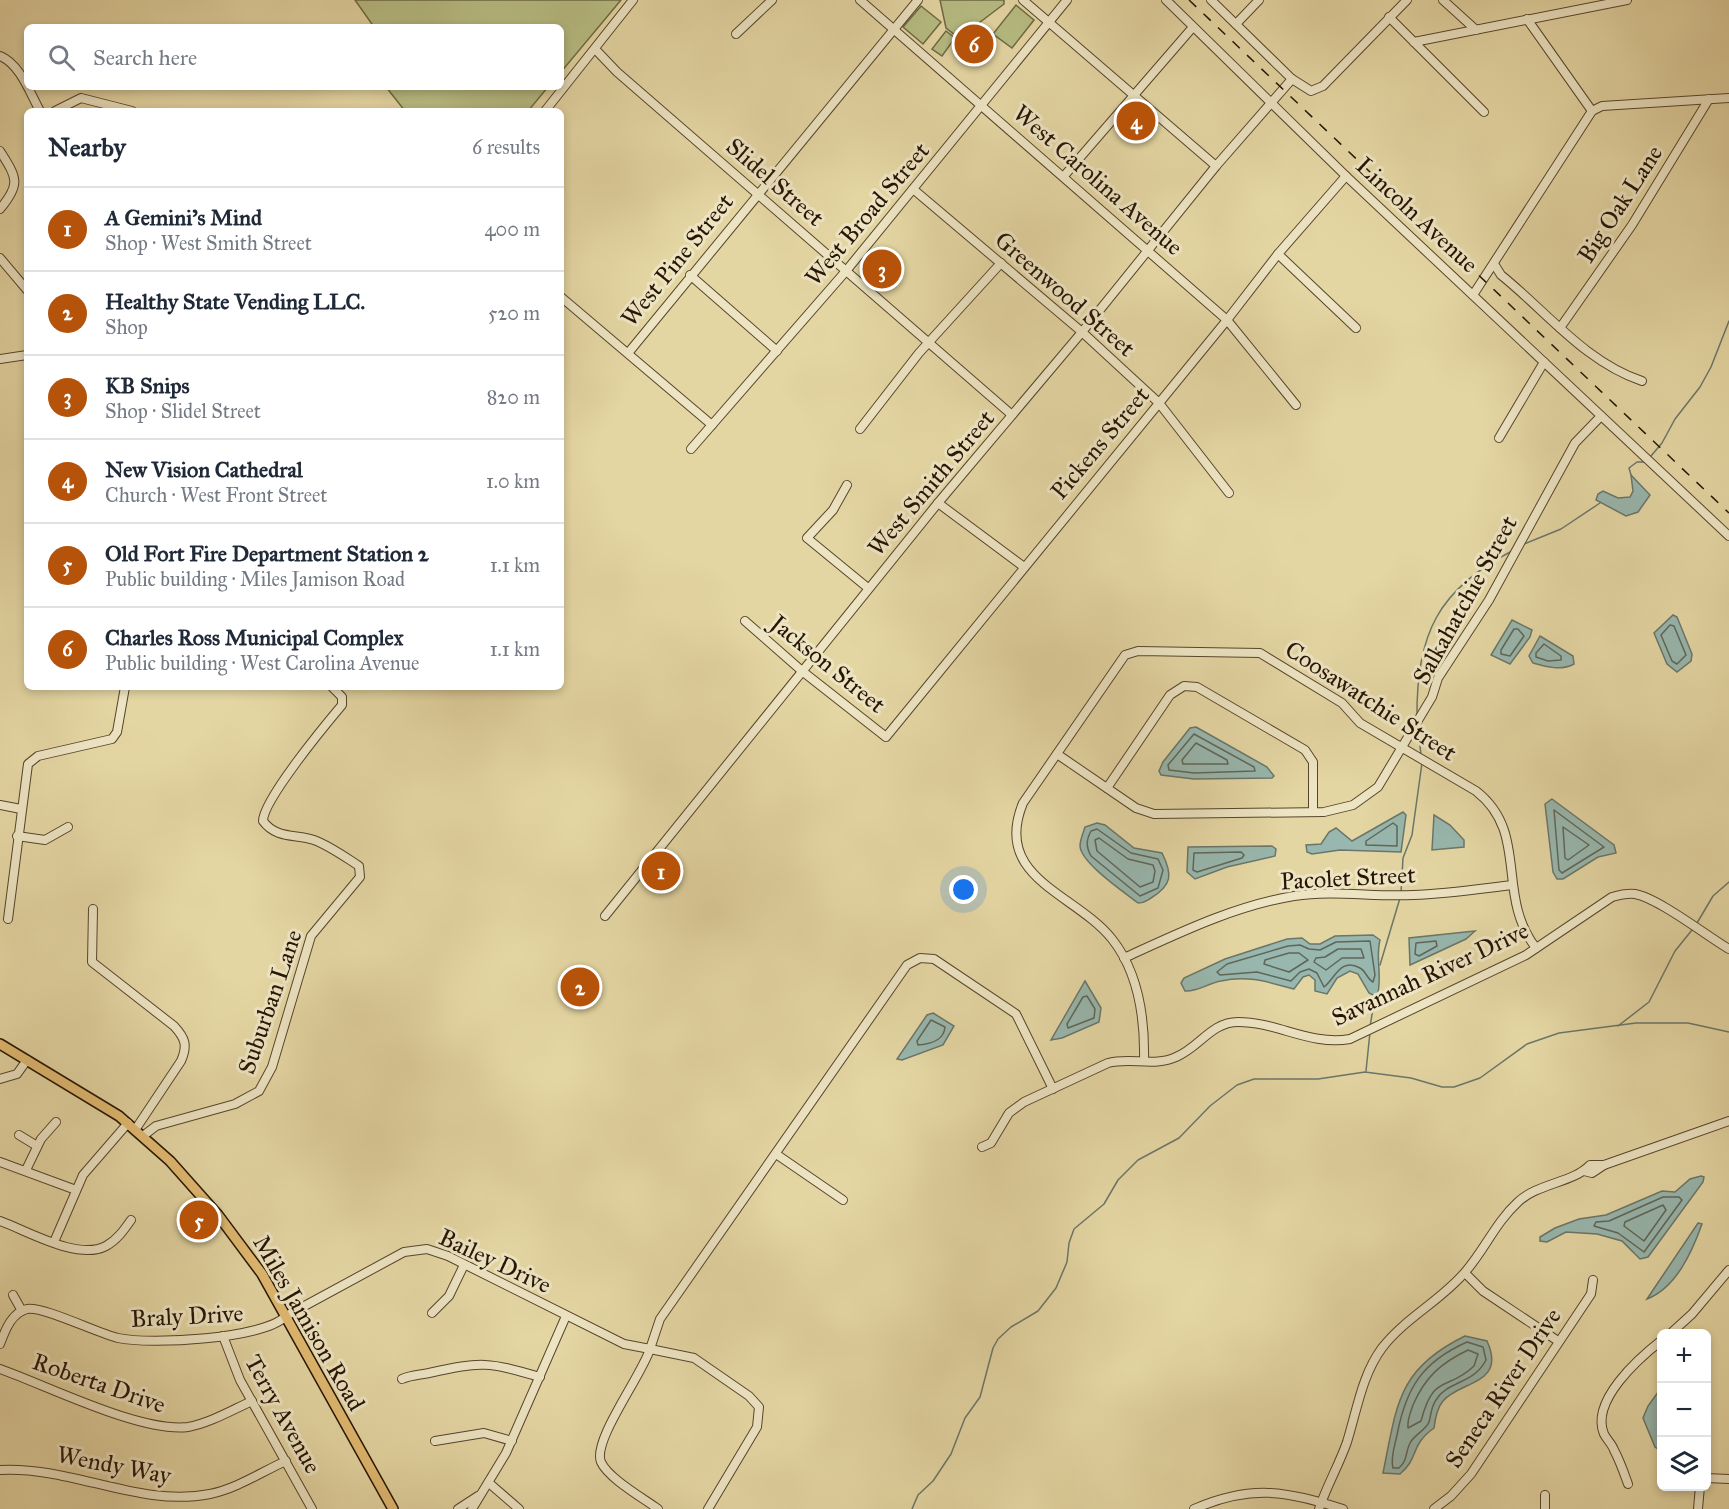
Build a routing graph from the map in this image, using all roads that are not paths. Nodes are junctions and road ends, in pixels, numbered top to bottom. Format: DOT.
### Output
graph roads {
  1 [pos="633,0"];
  2 [pos="772,0"];
  3 [pos="860,0"];
  4 [pos="918,0"];
  5 [pos="1023,0"];
  6 [pos="1067,0"];
  7 [pos="1166,0"];
  8 [pos="1211,0"];
  9 [pos="1259,0"];
  10 [pos="1407,0"];
  11 [pos="1443,0"];
  12 [pos="1627,0"];
  13 [pos="1389,17"];
  14 [pos="1527,19"];
  15 [pos="1050,22"];
  16 [pos="1236,24"];
  17 [pos="1193,27"];
  18 [pos="893,29"];
  19 [pos="1476,30"];
  20 [pos="736,34"];
  21 [pos="1414,42"];
  22 [pos="595,49"];
  23 [pos="0,56"];
  24 [pos="0,62"];
  25 [pos="11,63"];
  26 [pos="1292,79"];
  27 [pos="24,85"];
  28 [pos="564,87"];
  29 [pos="27,90"];
  30 [pos="562,90"];
  31 [pos="1134,97"];
  32 [pos="1729,98"];
  33 [pos="1709,99"];
  34 [pos="1271,101"];
  35 [pos="983,105"];
  36 [pos="38,108"];
  37 [pos="61,108"];
  38 [pos="120,108"];
  39 [pos="547,108"];
  40 [pos="1592,111"];
  41 [pos="1484,112"];
  42 [pos="0,151"];
  43 [pos="1216,166"];
  44 [pos="1064,176"];
  45 [pos="1346,176"];
  46 [pos="913,189"];
  47 [pos="758,192"];
  48 [pos="0,209"];
  49 [pos="1147,248"];
  50 [pos="1278,254"];
  51 [pos="0,258"];
  52 [pos="1001,263"];
  53 [pos="1494,264"];
  54 [pos="846,271"];
  55 [pos="690,275"];
  56 [pos="24,286"];
  57 [pos="1473,295"];
  58 [pos="564,299"];
  59 [pos="1227,320"];
  60 [pos="1356,328"];
  61 [pos="1560,328"];
  62 [pos="1082,333"];
  63 [pos="928,343"];
  64 [pos="777,351"];
  65 [pos="629,352"];
  66 [pos="24,355"];
  67 [pos="0,359"];
  68 [pos="1544,362"];
  69 [pos="1642,381"];
  70 [pos="1159,403"];
  71 [pos="1296,405"];
  72 [pos="1012,416"];
  73 [pos="1601,416"];
  74 [pos="712,425"];
  75 [pos="860,429"];
  76 [pos="1499,438"];
  77 [pos="691,449"];
  78 [pos="848,485"];
  79 [pos="1229,493"];
  80 [pos="938,502"];
  81 [pos="1729,536"];
  82 [pos="1024,567"];
  83 [pos="868,588"];
  84 [pos="745,621"];
  85 [pos="802,670"];
  86 [pos="124,690"];
  87 [pos="335,690"];
  88 [pos="886,737"];
  89 [pos="1404,749"];
  90 [pos="1057,754"];
  91 [pos="1107,788"];
  92 [pos="0,805"];
  93 [pos="21,809"];
  94 [pos="1313,812"];
  95 [pos="68,827"];
  96 [pos="17,836"];
  97 [pos="1512,885"];
  98 [pos="93,909"];
  99 [pos="605,916"];
  100 [pos="8,919"];
  101 [pos="1536,948"];
  102 [pos="1729,950"];
  103 [pos="1124,958"];
  104 [pos="0,1044"];
  105 [pos="27,1060"];
  106 [pos="1144,1060"];
  107 [pos="0,1079"];
  108 [pos="1053,1089"];
  109 [pos="1729,1121"];
  110 [pos="56,1122"];
  111 [pos="135,1130"];
  112 [pos="19,1136"];
  113 [pos="37,1146"];
  114 [pos="982,1147"];
  115 [pos="776,1154"];
  116 [pos="0,1162"];
  117 [pos="26,1170"];
  118 [pos="76,1190"];
  119 [pos="843,1200"];
  120 [pos="131,1220"];
  121 [pos="0,1221"];
  122 [pos="54,1242"];
  123 [pos="464,1265"];
  124 [pos="1729,1270"];
  125 [pos="1465,1273"];
  126 [pos="1593,1280"];
  127 [pos="13,1295"];
  128 [pos="22,1311"];
  129 [pos="432,1313"];
  130 [pos="286,1316"];
  131 [pos="566,1316"];
  132 [pos="1679,1326"];
  133 [pos="1676,1329"];
  134 [pos="1681,1329"];
  135 [pos="223,1336"];
  136 [pos="1558,1341"];
  137 [pos="0,1344"];
  138 [pos="1657,1344"];
  139 [pos="650,1348"];
  140 [pos="0,1369"];
  141 [pos="540,1377"];
  142 [pos="402,1379"];
  143 [pos="252,1401"];
  144 [pos="435,1441"];
  145 [pos="512,1441"];
  146 [pos="286,1461"];
  147 [pos="0,1470"];
  148 [pos="1711,1478"];
  149 [pos="1729,1479"];
  150 [pos="489,1483"];
  151 [pos="1628,1484"];
  152 [pos="483,1491"];
  153 [pos="1700,1491"];
  154 [pos="1545,1495"];
  155 [pos="1320,1506"];
  156 [pos="312,1509"];
  157 [pos="393,1509"];
  158 [pos="458,1509"];
  159 [pos="472,1509"];
  160 [pos="519,1509"];
  161 [pos="658,1509"];
  162 [pos="708,1509"];
  163 [pos="1194,1509"];
  164 [pos="1343,1509"];
  165 [pos="1434,1509"];
  166 [pos="1545,1509"];
  167 [pos="1698,1509"];
  1 -- 22 [label="street"];
  2 -- 20 [label="street"];
  3 -- 18 [label="street, West Carolina Avenue"];
  4 -- 18 [label="street, West Pine Street"];
  5 -- 15 [label="street"];
  6 -- 15 [label="street, West Broad Street"];
  7 -- 17 [label="street, Lincoln Avenue"];
  8 -- 16 [label="street"];
  9 -- 16 [label="street"];
  10 -- 13 [label="street"];
  11 -- 19 [label="street"];
  12 -- 14 [label="street"];
  13 -- 21 [label="street"];
  13 -- 26 [label="street"];
  14 -- 19 [label="street"];
  14 -- 40 [label="street"];
  15 -- 31 [label="street"];
  15 -- 35 [label="street, West Broad Street"];
  16 -- 26 [label="street"];
  17 -- 31 [label="street"];
  17 -- 34 [label="street, Lincoln Avenue"];
  18 -- 35 [label="street, West Carolina Avenue"];
  18 -- 47 [label="street, West Pine Street"];
  19 -- 21 [label="street"];
  21 -- 41 [label="street"];
  22 -- 28 [label="street"];
  22 -- 47 [label="street, Slidel Street"];
  23 -- 25 [label="street"];
  24 -- 25 [label="street"];
  25 -- 27 [label="street"];
  26 -- 34 [label="street, West Smith Street"];
  29 -- 36 [label="street"];
  30 -- 39 [label="street"];
  31 -- 43 [label="street"];
  31 -- 44 [label="street"];
  32 -- 33 [label="street"];
  33 -- 40 [label="street"];
  33 -- 61 [label="street, Big Oak Lane"];
  34 -- 43 [label="street, West Smith Street"];
  34 -- 45 [label="street, Lincoln Avenue"];
  35 -- 44 [label="street, West Carolina Avenue"];
  35 -- 46 [label="street, West Broad Street"];
  37 -- 38 [label="street"];
  40 -- 53 [label="street"];
  42 -- 48 [label="street"];
  43 -- 49 [label="street, West Smith Street"];
  44 -- 49 [label="street, West Carolina Avenue"];
  45 -- 50 [label="street, Pickens Street"];
  45 -- 57 [label="street, Lincoln Avenue"];
  46 -- 52 [label="street, Greenwood Street"];
  46 -- 54 [label="street, West Broad Street"];
  47 -- 54 [label="street, Slidel Street"];
  47 -- 55 [label="street, West Pine Street"];
  49 -- 59 [label="street, West Carolina Avenue"];
  49 -- 62 [label="street, West Smith Street"];
  50 -- 59 [label="street, Pickens Street"];
  50 -- 60 [label="street"];
  51 -- 56 [label="street"];
  52 -- 62 [label="street, Greenwood Street"];
  52 -- 63 [label="street"];
  53 -- 57 [label="street"];
  53 -- 61 [label="street"];
  54 -- 63 [label="street, Slidel Street"];
  54 -- 64 [label="street, West Broad Street"];
  55 -- 64 [label="street"];
  55 -- 65 [label="street, West Pine Street"];
  57 -- 68 [label="street, Lincoln Avenue"];
  58 -- 65 [label="street"];
  59 -- 70 [label="street, Pickens Street"];
  59 -- 71 [label="street, West Carolina Avenue"];
  61 -- 69 [label="street"];
  62 -- 70 [label="street, Greenwood Street"];
  62 -- 72 [label="street, West Smith Street"];
  63 -- 72 [label="street, Slidel Street"];
  63 -- 75 [label="street"];
  64 -- 74 [label="street, West Broad Street"];
  65 -- 74 [label="street"];
  66 -- 67 [label="street"];
  68 -- 73 [label="street, Lincoln Avenue"];
  68 -- 76 [label="street"];
  70 -- 79 [label="street, Greenwood Street"];
  70 -- 82 [label="street, Pickens Street"];
  72 -- 80 [label="street, West Smith Street"];
  73 -- 81 [label="street, Lincoln Avenue"];
  73 -- 89 [label="street, Salkahatchie Street"];
  74 -- 77 [label="street, West Broad Street"];
  78 -- 83 [label="street"];
  80 -- 82 [label="street"];
  80 -- 83 [label="street, West Smith Street"];
  82 -- 88 [label="street, Pickens Street"];
  83 -- 85 [label="street, West Smith Street"];
  84 -- 85 [label="street, Jackson Street"];
  85 -- 88 [label="street, Jackson Street"];
  85 -- 99 [label="street, West Smith Street"];
  86 -- 93 [label="street"];
  87 -- 111 [label="street, Suburban Lane"];
  89 -- 90 [label="street, Coosawatchie Street"];
  89 -- 94 [label="street, Salkahatchie Street"];
  89 -- 97 [label="street, Coosawatchie Street"];
  90 -- 91 [label="street, Salkahatchie Street"];
  90 -- 103 [label="street, Coosawatchie Street"];
  91 -- 94 [label="street, Salkahatchie Street"];
  91 -- 94 [label="street"];
  92 -- 93 [label="street"];
  93 -- 96 [label="street"];
  95 -- 96 [label="street"];
  96 -- 100 [label="street"];
  97 -- 101 [label="street, Coosawatchie Street"];
  97 -- 103 [label="street, Pacolet Street"];
  98 -- 111 [label="street"];
  101 -- 102 [label="street, Savannah River Drive"];
  101 -- 106 [label="street, Savannah River Drive"];
  103 -- 106 [label="street, Coosawatchie Street"];
  104 -- 105 [label="main road, Miles Jamison Road"];
  105 -- 107 [label="street"];
  105 -- 111 [label="main road, Miles Jamison Road"];
  106 -- 108 [label="street, Savannah River Drive"];
  108 -- 114 [label="street, Savannah River Drive"];
  108 -- 115 [label="street"];
  109 -- 125 [label="street"];
  110 -- 113 [label="street"];
  111 -- 118 [label="street"];
  111 -- 130 [label="main road, Miles Jamison Road"];
  112 -- 113 [label="street"];
  113 -- 117 [label="street"];
  115 -- 119 [label="street"];
  115 -- 139 [label="street"];
  116 -- 117 [label="street"];
  117 -- 118 [label="street"];
  118 -- 122 [label="street"];
  120 -- 122 [label="street"];
  121 -- 122 [label="street"];
  123 -- 129 [label="street"];
  123 -- 130 [label="street, Bailey Drive"];
  123 -- 131 [label="street, Bailey Drive"];
  124 -- 132 [label="street"];
  125 -- 136 [label="street"];
  125 -- 155 [label="street"];
  126 -- 136 [label="street, Seneca River Drive"];
  127 -- 128 [label="street"];
  128 -- 135 [label="street, Braly Drive"];
  128 -- 137 [label="street"];
  130 -- 135 [label="street, Braly Drive"];
  130 -- 157 [label="main road, Miles Jamison Road"];
  131 -- 139 [label="street, Bailey Drive"];
  131 -- 141 [label="street"];
  132 -- 133 [label="street"];
  132 -- 134 [label="street"];
  135 -- 143 [label="street, Terry Avenue"];
  136 -- 165 [label="street, Seneca River Drive"];
  138 -- 151 [label="street"];
  139 -- 161 [label="street"];
  139 -- 162 [label="street, Bailey Drive"];
  140 -- 143 [label="street, Roberta Drive"];
  141 -- 142 [label="street"];
  141 -- 145 [label="street"];
  143 -- 146 [label="street, Terry Avenue"];
  144 -- 145 [label="street"];
  145 -- 150 [label="street"];
  146 -- 147 [label="street, Wendy Way"];
  146 -- 156 [label="street, Terry Avenue"];
  148 -- 149 [label="street"];
  150 -- 152 [label="street"];
  150 -- 160 [label="street"];
  152 -- 158 [label="street"];
  152 -- 159 [label="street"];
  153 -- 167 [label="street"];
  154 -- 166 [label="street"];
  155 -- 163 [label="street"];
  155 -- 164 [label="street"];
}
